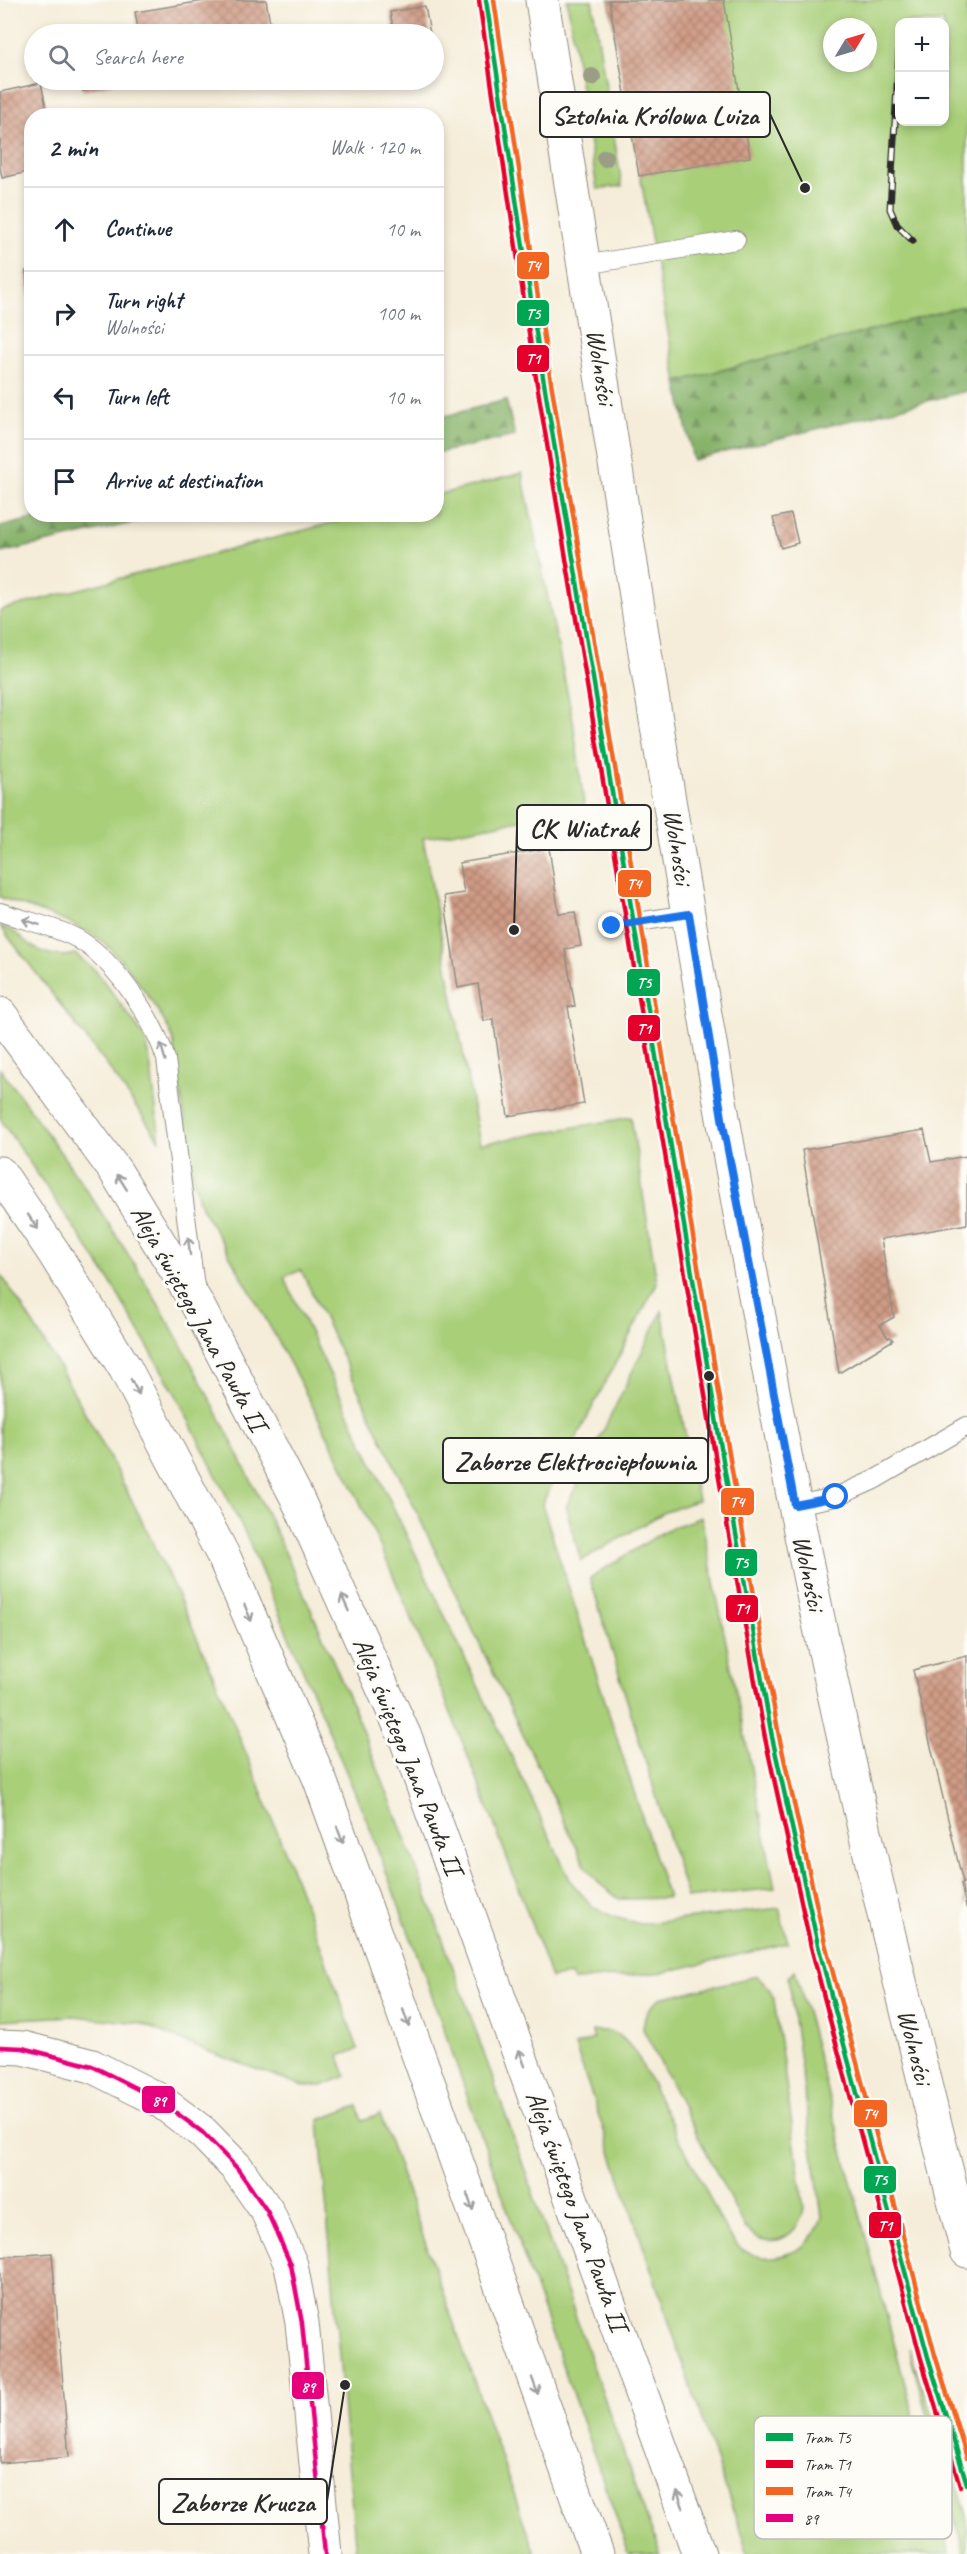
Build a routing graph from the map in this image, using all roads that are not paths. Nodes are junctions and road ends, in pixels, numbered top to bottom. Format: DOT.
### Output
graph roads {
  1 [pos="542,0"];
  2 [pos="736,240"];
  3 [pos="584,265"];
  4 [pos="0,912"];
  5 [pos="689,914"];
  6 [pos="612,926"];
  7 [pos="0,1014"];
  8 [pos="0,1173"];
  9 [pos="197,1304"];
  10 [pos="967,1426"];
  11 [pos="795,1505"];
  12 [pos="0,2047"];
  13 [pos="967,2251"];
  14 [pos="558,2449"];
  15 [pos="325,2554"];
  16 [pos="584,2554"];
  17 [pos="597,2554"];
  18 [pos="699,2554"];
  1 -- 3 [label="main road, Wolności"];
  2 -- 3 [label="lane"];
  3 -- 5 [label="main road, Wolności"];
  9 -- 4 [label="lane, one-way"];
  5 -- 6 [label="lane"];
  5 -- 11 [label="main road, Wolności"];
  9 -- 7 [label="main road, Aleja świętego Jana Pawła II, one-way"];
  8 -- 14 [label="main road, one-way"];
  18 -- 9 [label="main road, Aleja świętego Jana Pawła II, one-way"];
  10 -- 11 [label="lane"];
  11 -- 13 [label="main road, Wolności"];
  12 -- 15 [label="main road"];
  14 -- 16 [label="main road"];
  14 -- 17 [label="main road"];
}
